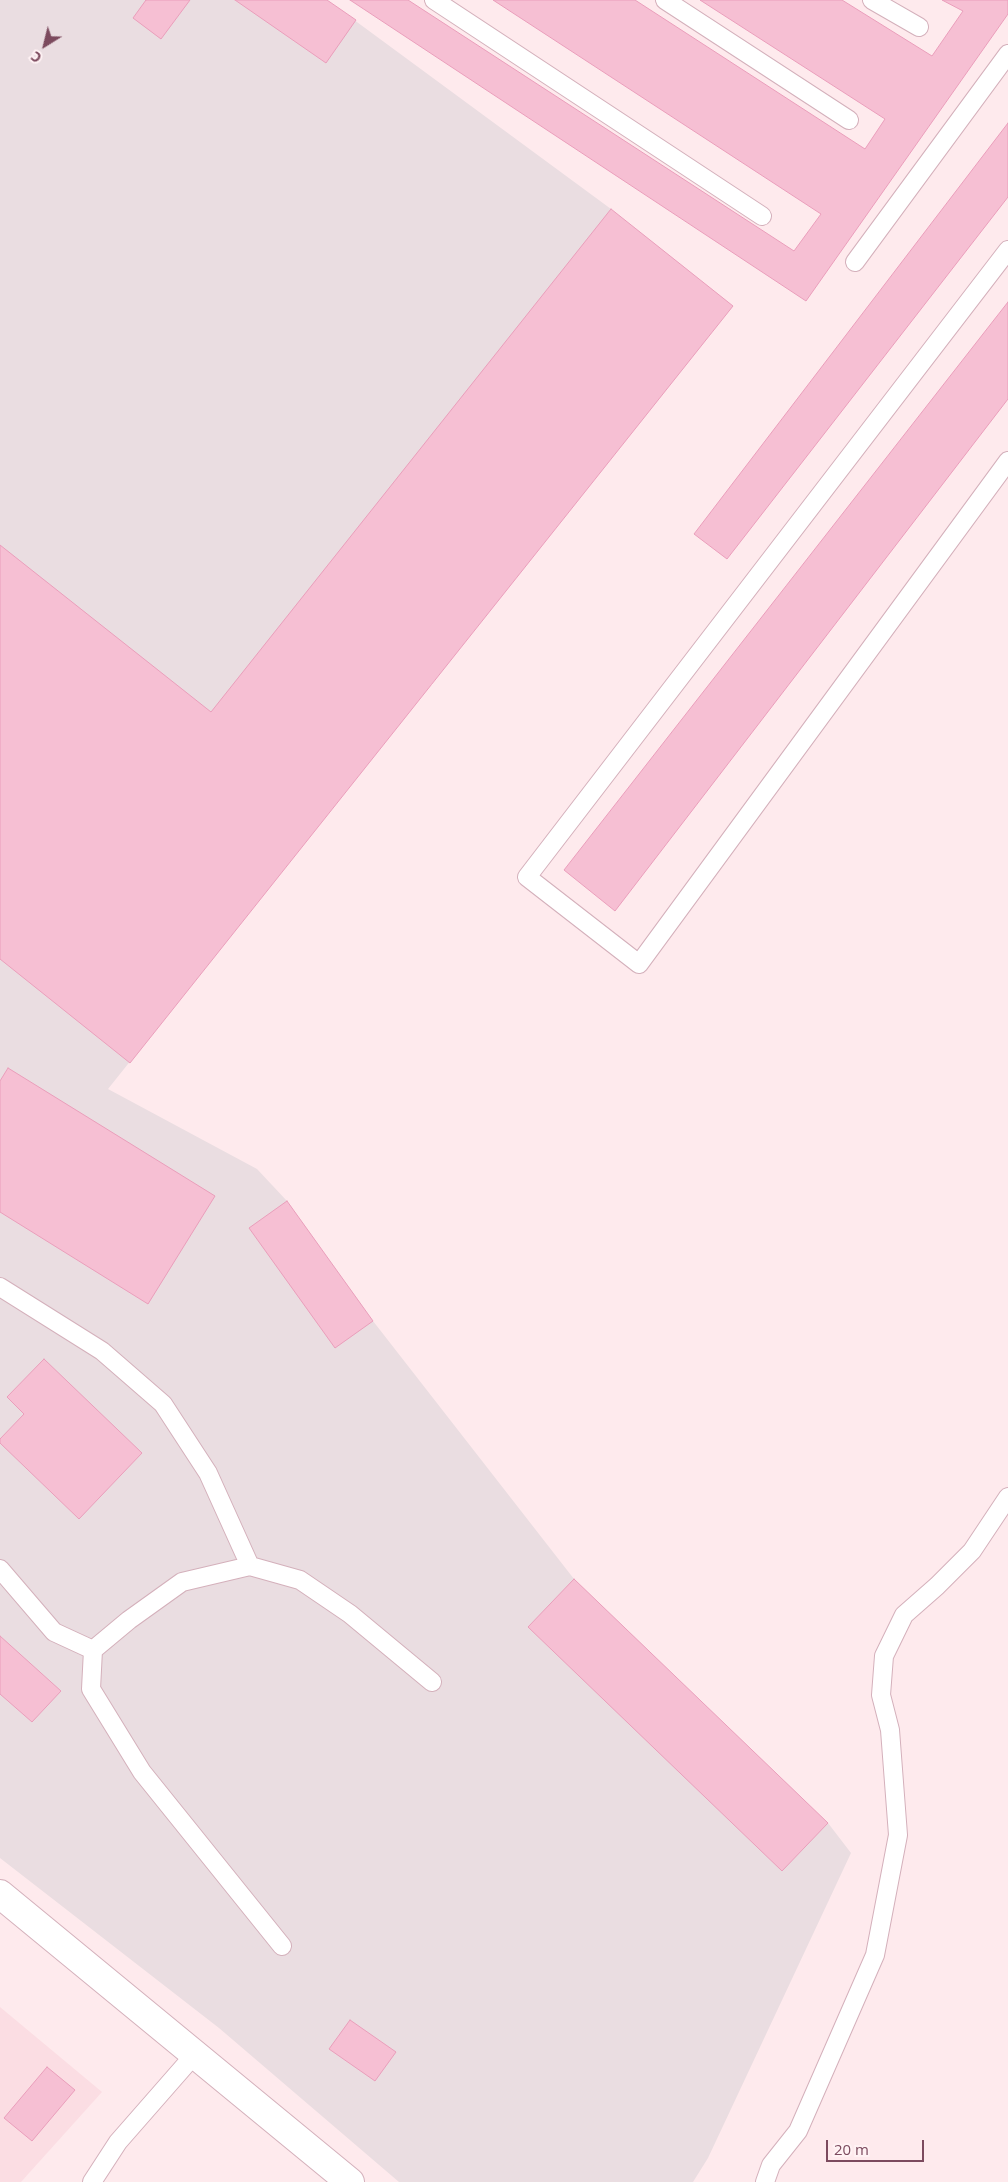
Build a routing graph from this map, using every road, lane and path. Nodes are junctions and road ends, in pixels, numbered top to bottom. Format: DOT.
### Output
graph roads {
  1 [pos="434,0"];
  2 [pos="664,0"];
  3 [pos="872,0"];
  4 [pos="919,28"];
  5 [pos="1008,54"];
  6 [pos="849,120"];
  7 [pos="762,216"];
  8 [pos="1008,250"];
  9 [pos="855,262"];
  10 [pos="1008,461"];
  11 [pos="0,1287"];
  12 [pos="1008,1497"];
  13 [pos="250,1566"];
  14 [pos="0,1569"];
  15 [pos="93,1650"];
  16 [pos="432,1682"];
  17 [pos="0,1894"];
  18 [pos="282,1946"];
  19 [pos="195,2054"];
  20 [pos="92,2182"];
  21 [pos="350,2182"];
  22 [pos="765,2182"];
  1 -- 7 [label="lane"];
  2 -- 6 [label="lane"];
  3 -- 4 [label="lane"];
  5 -- 9 [label="lane"];
  8 -- 10 [label="lane"];
  11 -- 13 [label="lane"];
  12 -- 22 [label="lane"];
  13 -- 15 [label="lane"];
  13 -- 16 [label="lane"];
  14 -- 15 [label="lane"];
  15 -- 18 [label="lane"];
  17 -- 19 [label="street"];
  19 -- 20 [label="lane"];
  19 -- 21 [label="street"];
}
